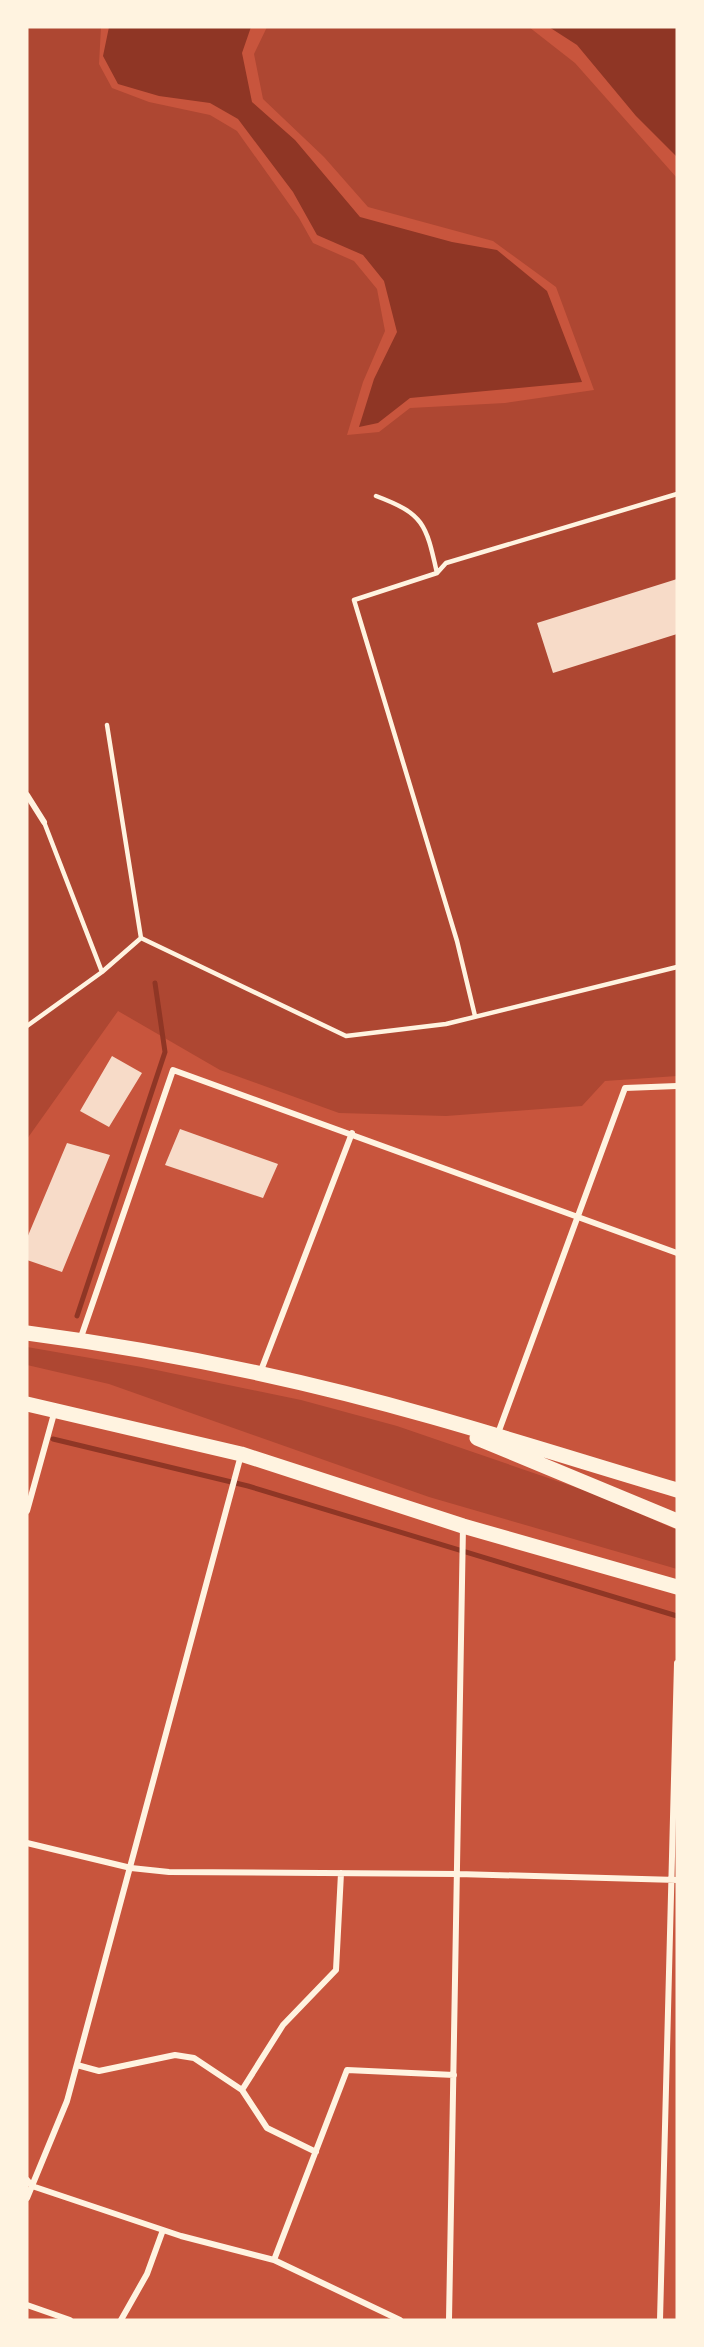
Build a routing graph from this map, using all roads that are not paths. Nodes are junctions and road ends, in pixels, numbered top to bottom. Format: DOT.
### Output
graph roads {
  1 [pos="677,494"];
  2 [pos="376,496"];
  3 [pos="437,573"];
  4 [pos="107,725"];
  5 [pos="27,795"];
  6 [pos="44,822"];
  7 [pos="141,938"];
  8 [pos="677,967"];
  9 [pos="102,972"];
  10 [pos="475,1016"];
  11 [pos="27,1026"];
  12 [pos="677,1086"];
  13 [pos="352,1133"];
  14 [pos="576,1216"];
  15 [pos="677,1253"];
  16 [pos="27,1333"];
  17 [pos="80,1340"];
  18 [pos="259,1375"];
  19 [pos="27,1404"];
  20 [pos="55,1409"];
  21 [pos="431,1416"];
  22 [pos="497,1436"];
  23 [pos="241,1454"];
  24 [pos="677,1490"];
  25 [pos="27,1511"];
  26 [pos="677,1521"];
  27 [pos="463,1531"];
  28 [pos="677,1587"];
  29 [pos="677,1663"];
  30 [pos="27,1843"];
  31 [pos="131,1868"];
  32 [pos="341,1873"];
  33 [pos="458,1874"];
  34 [pos="674,1880"];
  35 [pos="77,2065"];
  36 [pos="454,2075"];
  37 [pos="242,2090"];
  38 [pos="316,2152"];
  39 [pos="27,2180"];
  40 [pos="32,2186"];
  41 [pos="27,2198"];
  42 [pos="164,2230"];
  43 [pos="274,2260"];
  44 [pos="27,2305"];
  45 [pos="70,2320"];
  46 [pos="121,2320"];
  47 [pos="400,2320"];
  48 [pos="449,2320"];
  49 [pos="660,2320"];
  1 -- 3 [label="lane"];
  2 -- 3 [label="lane"];
  3 -- 10 [label="lane"];
  4 -- 7 [label="lane"];
  5 -- 6 [label="street"];
  6 -- 9 [label="lane"];
  7 -- 9 [label="lane"];
  7 -- 10 [label="lane"];
  8 -- 10 [label="lane"];
  9 -- 11 [label="lane"];
  12 -- 14 [label="street"];
  13 -- 14 [label="street"];
  13 -- 17 [label="street"];
  13 -- 18 [label="street"];
  14 -- 15 [label="street"];
  14 -- 22 [label="street"];
  16 -- 17 [label="highway"];
  17 -- 18 [label="highway"];
  18 -- 21 [label="highway"];
  19 -- 20 [label="highway"];
  20 -- 23 [label="highway"];
  20 -- 25 [label="street"];
  21 -- 22 [label="highway"];
  21 -- 26 [label="highway"];
  22 -- 24 [label="highway"];
  23 -- 27 [label="highway"];
  23 -- 31 [label="street"];
  27 -- 28 [label="highway"];
  27 -- 33 [label="street"];
  29 -- 34 [label="street"];
  30 -- 31 [label="street"];
  31 -- 32 [label="street"];
  31 -- 35 [label="street"];
  32 -- 33 [label="street"];
  32 -- 37 [label="street"];
  33 -- 34 [label="street"];
  33 -- 36 [label="street"];
  34 -- 49 [label="street"];
  35 -- 37 [label="street"];
  35 -- 40 [label="street"];
  36 -- 38 [label="street"];
  36 -- 48 [label="street"];
  37 -- 38 [label="street"];
  38 -- 43 [label="street"];
  39 -- 40 [label="street"];
  40 -- 41 [label="street"];
  40 -- 42 [label="street"];
  42 -- 43 [label="street"];
  42 -- 46 [label="street"];
  43 -- 47 [label="street"];
  44 -- 45 [label="street"];
}
